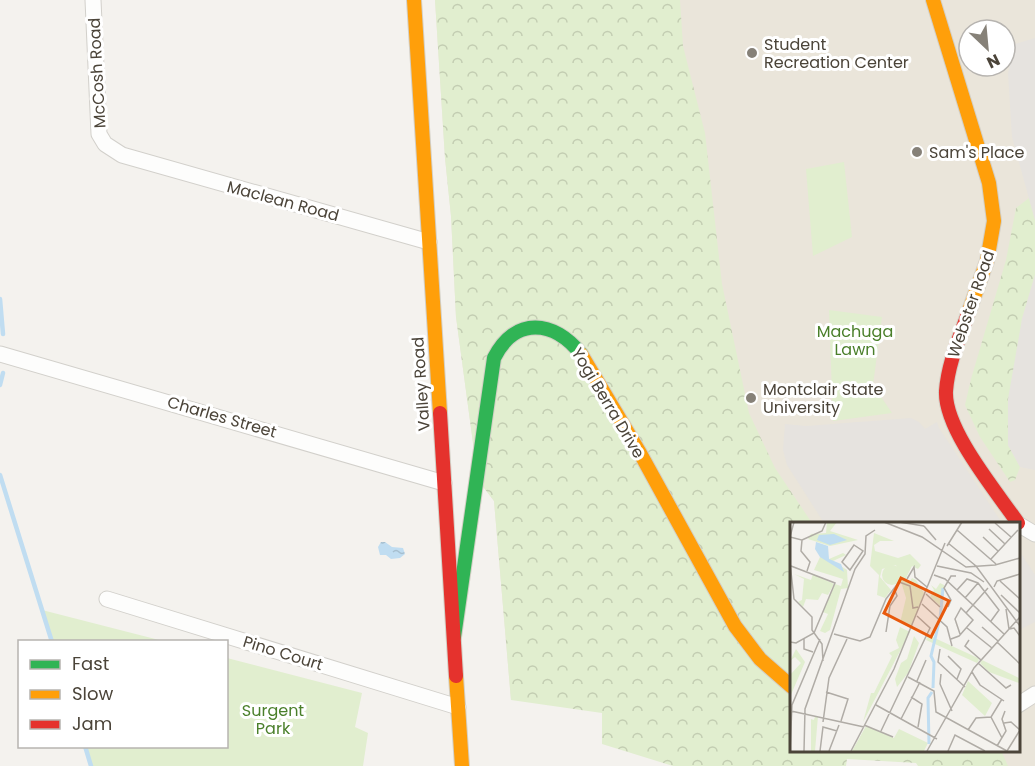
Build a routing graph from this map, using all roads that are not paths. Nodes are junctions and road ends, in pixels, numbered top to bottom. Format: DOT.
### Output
graph roads {
  1 [pos="93,0"];
  2 [pos="414,0"];
  3 [pos="933,0"];
  4 [pos="137,159"];
  5 [pos="429,242"];
  6 [pos="0,354"];
  7 [pos="444,483"];
  8 [pos="1017,522"];
  9 [pos="1020,524"];
  10 [pos="1035,534"];
  11 [pos="107,599"];
  12 [pos="454,637"];
  13 [pos="790,685"];
  14 [pos="1035,694"];
  15 [pos="1020,704"];
  16 [pos="458,707"];
  17 [pos="462,766"];
  1 -- 4 [label="street, McCosh Road"];
  2 -- 5 [label="street, Valley Road"];
  3 -- 8 [label="street, Webster Road"];
  4 -- 5 [label="street, Maclean Road"];
  5 -- 7 [label="street, Valley Road"];
  6 -- 7 [label="street, Charles Street"];
  7 -- 12 [label="street, Valley Road"];
  9 -- 10 [label="street, Webster Road"];
  11 -- 16 [label="street, Pino Court"];
  12 -- 13 [label="street, Yogi Berra Drive"];
  12 -- 16 [label="street, Valley Road"];
  14 -- 15 [label="street"];
  16 -- 17 [label="street, Valley Road"];
}
